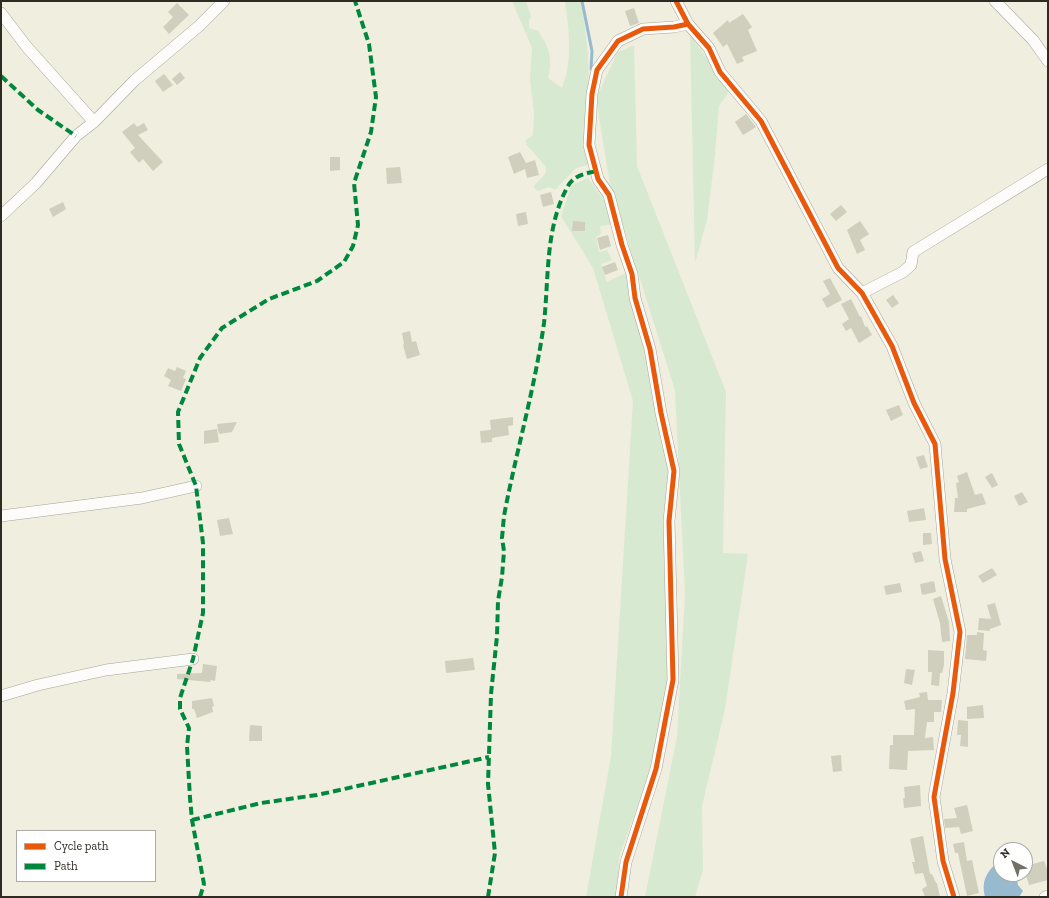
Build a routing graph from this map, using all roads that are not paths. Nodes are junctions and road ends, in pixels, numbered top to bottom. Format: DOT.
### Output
graph roads {
  1 [pos="224,1"];
  2 [pos="676,1"];
  3 [pos="995,1"];
  4 [pos="1,13"];
  5 [pos="688,24"];
  6 [pos="1048,61"];
  7 [pos="94,122"];
  8 [pos="1048,169"];
  9 [pos="1,216"];
  10 [pos="862,293"];
  11 [pos="196,486"];
  12 [pos="1,516"];
  13 [pos="193,659"];
  14 [pos="1,696"];
  15 [pos="1048,896"];
  16 [pos="621,897"];
  17 [pos="954,897"];
  18 [pos="1044,897"];
  1 -- 7 [label="street"];
  2 -- 5 [label="street"];
  3 -- 6 [label="street"];
  4 -- 7 [label="street"];
  5 -- 10 [label="street"];
  5 -- 16 [label="street"];
  7 -- 9 [label="street"];
  8 -- 10 [label="street"];
  10 -- 17 [label="street"];
  11 -- 12 [label="street"];
  13 -- 14 [label="street"];
  15 -- 18 [label="street"];
}
